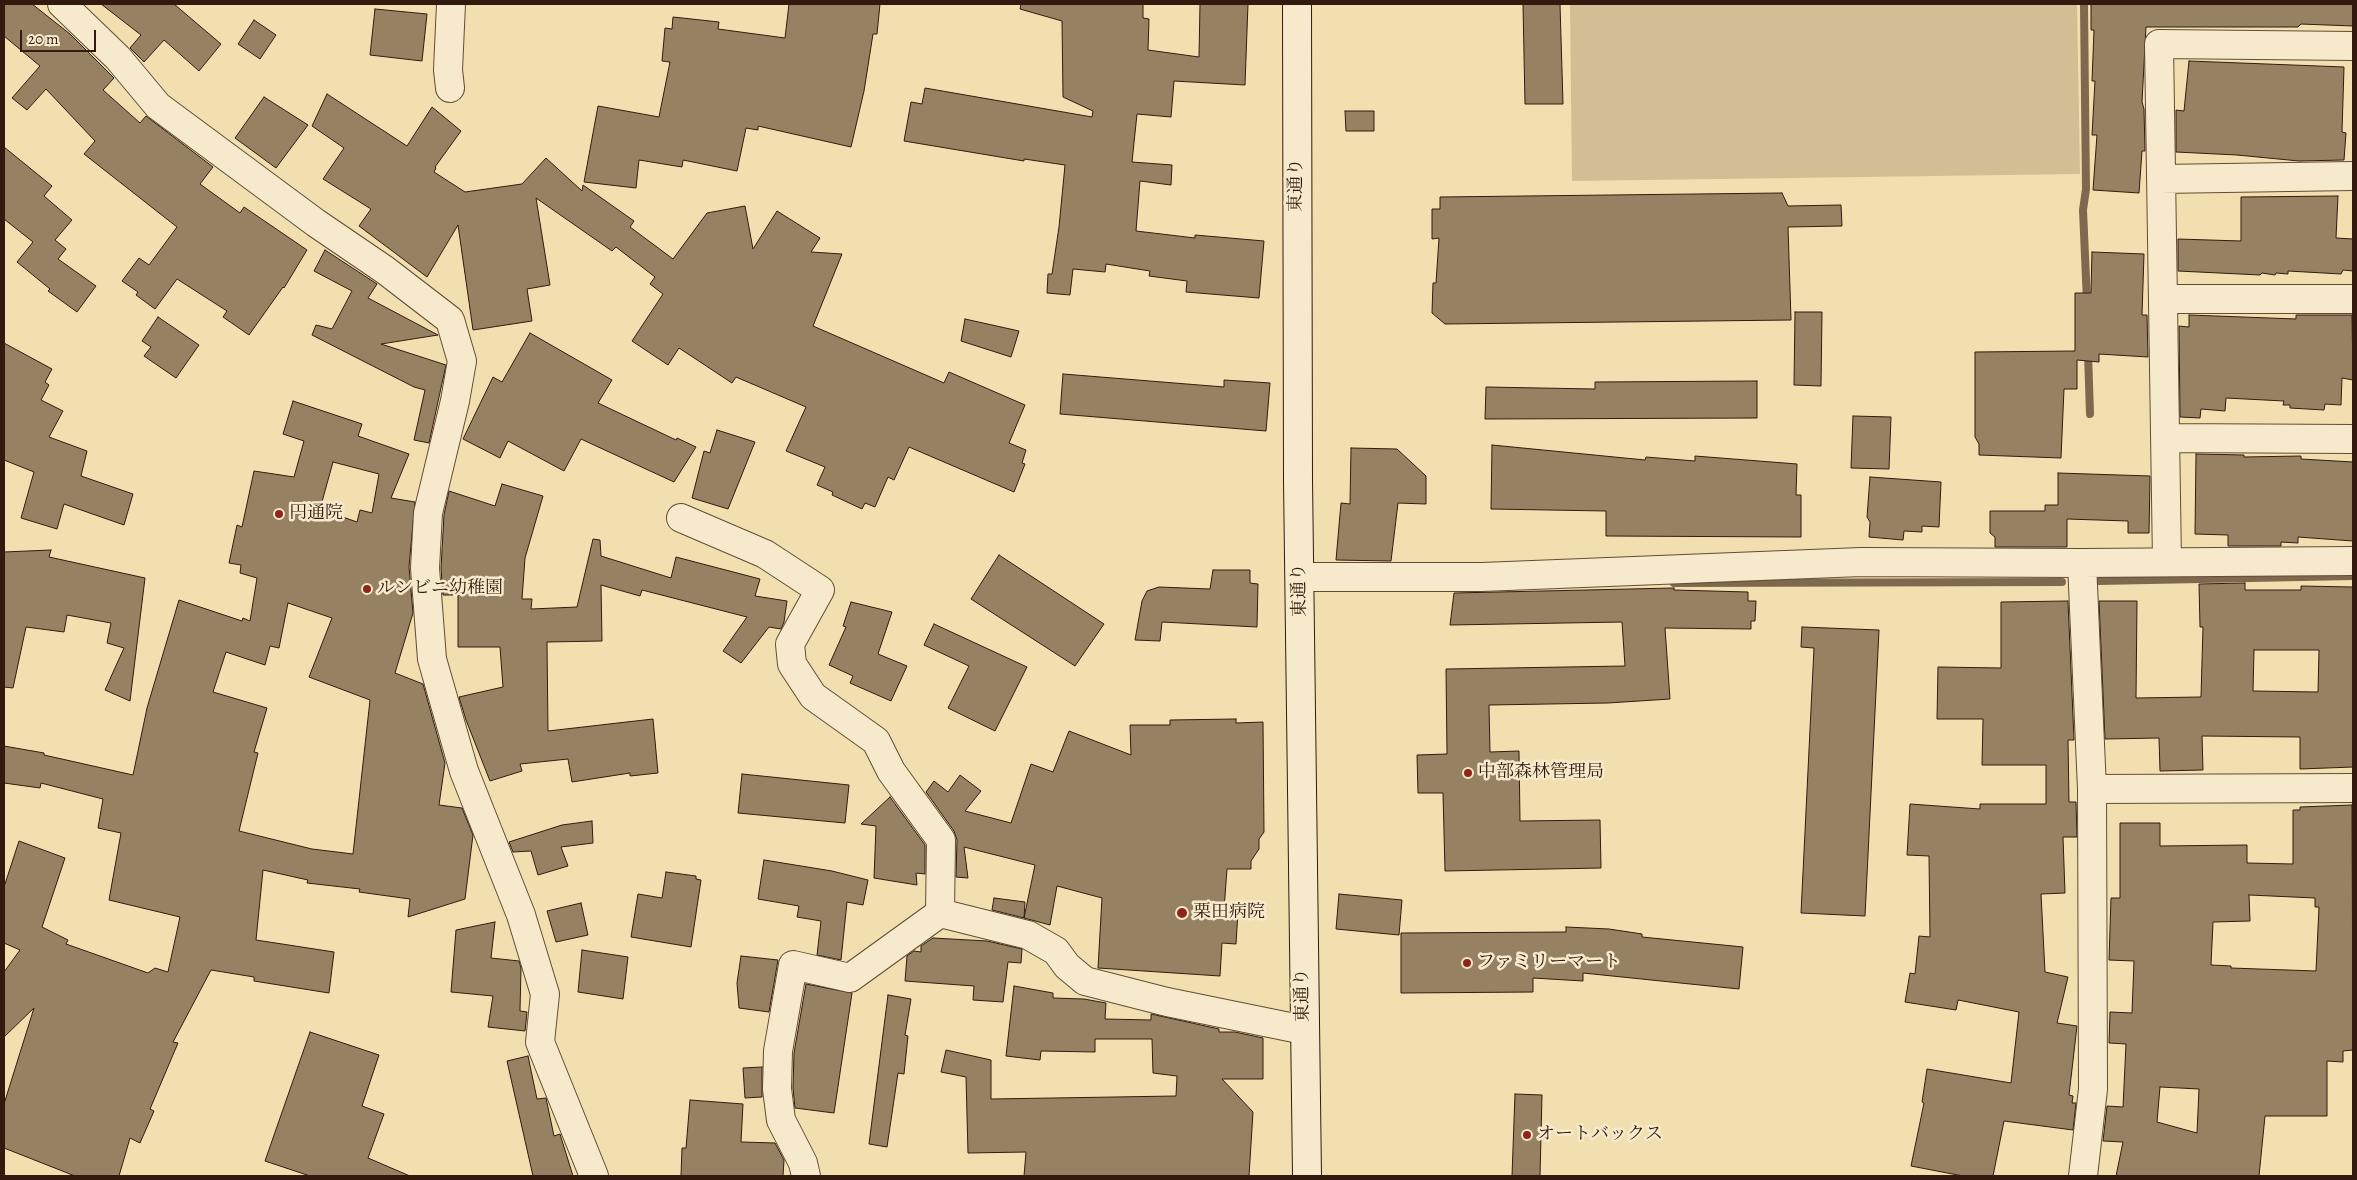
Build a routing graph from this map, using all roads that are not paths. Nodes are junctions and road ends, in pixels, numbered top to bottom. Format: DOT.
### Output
graph roads {
  1 [pos="62,4"];
  2 [pos="451,4"];
  3 [pos="1297,4"];
  4 [pos="2353,46"];
  5 [pos="450,88"];
  6 [pos="2353,176"];
  7 [pos="2161,179"];
  8 [pos="2163,299"];
  9 [pos="2353,299"];
  10 [pos="2165,438"];
  11 [pos="2353,439"];
  12 [pos="681,518"];
  13 [pos="2353,561"];
  14 [pos="2167,562"];
  15 [pos="2082,563"];
  16 [pos="1300,577"];
  17 [pos="2353,788"];
  18 [pos="2092,789"];
  19 [pos="940,913"];
  20 [pos="1304,1030"];
  21 [pos="594,1176"];
  22 [pos="806,1176"];
  23 [pos="1307,1176"];
  24 [pos="2082,1176"];
  1 -- 21 [label="street"];
  2 -- 5 [label="street"];
  3 -- 16 [label="street, 東通り"];
  4 -- 7 [label="street"];
  6 -- 7 [label="street"];
  7 -- 8 [label="street"];
  8 -- 9 [label="street"];
  8 -- 10 [label="street"];
  10 -- 11 [label="street"];
  10 -- 14 [label="street"];
  12 -- 19 [label="street"];
  13 -- 14 [label="street"];
  14 -- 15 [label="street"];
  15 -- 16 [label="street"];
  15 -- 18 [label="street"];
  16 -- 20 [label="street, 東通り"];
  17 -- 18 [label="street"];
  18 -- 24 [label="street"];
  19 -- 20 [label="street"];
  19 -- 22 [label="street"];
  20 -- 23 [label="street, 東通り"];
}
